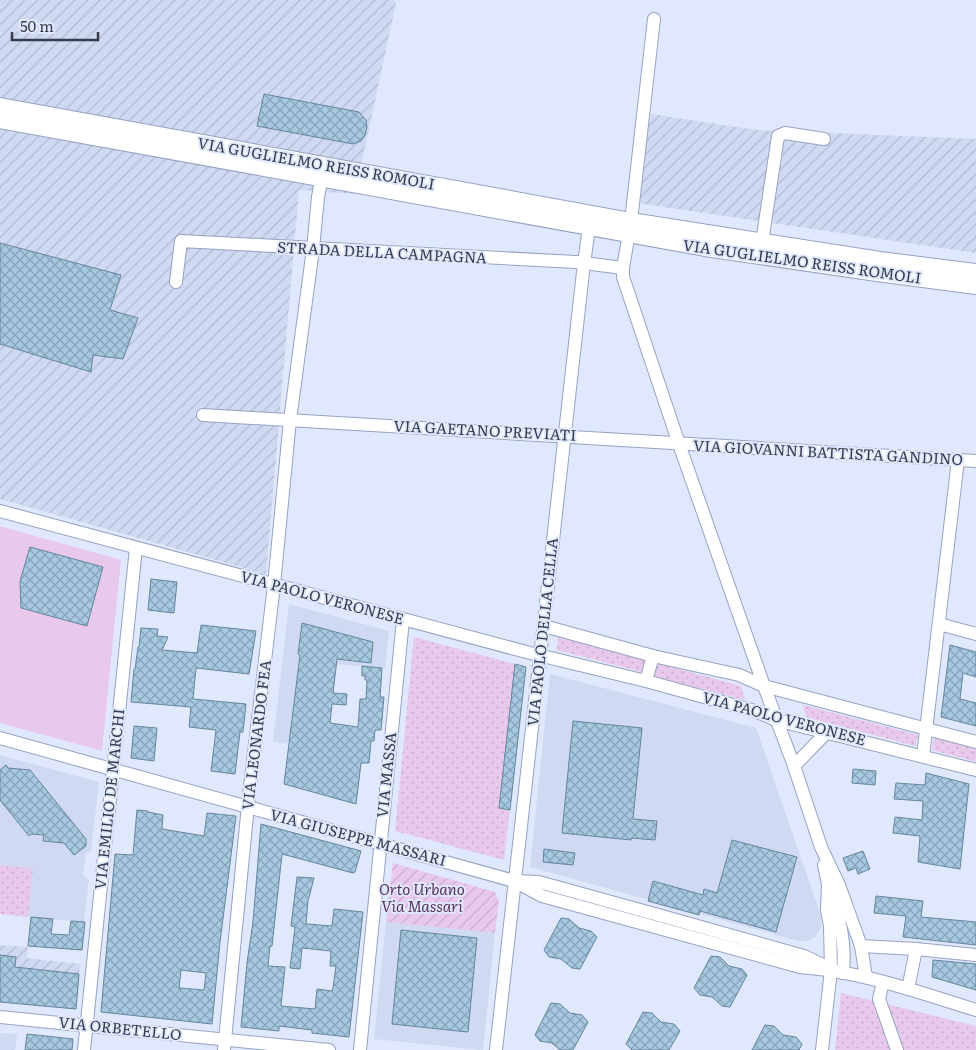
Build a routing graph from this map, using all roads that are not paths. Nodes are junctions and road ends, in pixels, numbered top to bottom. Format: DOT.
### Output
graph roads {
  1 [pos="654,19"];
  2 [pos="0,106"];
  3 [pos="0,120"];
  4 [pos="824,139"];
  5 [pos="323,172"];
  6 [pos="590,220"];
  7 [pos="630,228"];
  8 [pos="313,249"];
  9 [pos="761,249"];
  10 [pos="584,263"];
  11 [pos="623,268"];
  12 [pos="976,272"];
  13 [pos="176,282"];
  14 [pos="976,286"];
  15 [pos="203,415"];
  16 [pos="290,420"];
  17 [pos="564,436"];
  18 [pos="679,444"];
  19 [pos="958,460"];
  20 [pos="976,461"];
  21 [pos="0,511"];
  22 [pos="136,548"];
  23 [pos="274,585"];
  24 [pos="403,620"];
  25 [pos="939,624"];
  26 [pos="544,626"];
  27 [pos="976,634"];
  28 [pos="540,656"];
  29 [pos="653,656"];
  30 [pos="646,681"];
  31 [pos="764,686"];
  32 [pos="776,720"];
  33 [pos="926,729"];
  34 [pos="827,732"];
  35 [pos="0,738"];
  36 [pos="976,742"];
  37 [pos="922,756"];
  38 [pos="794,766"];
  39 [pos="114,769"];
  40 [pos="976,770"];
  41 [pos="248,808"];
  42 [pos="380,844"];
  43 [pos="821,847"];
  44 [pos="514,881"];
  45 [pos="861,946"];
  46 [pos="916,949"];
  47 [pos="976,954"];
  48 [pos="837,971"];
  49 [pos="866,977"];
  50 [pos="883,982"];
  51 [pos="908,989"];
  52 [pos="976,1010"];
  53 [pos="0,1016"];
  54 [pos="87,1026"];
  55 [pos="224,1045"];
  56 [pos="84,1050"];
  57 [pos="329,1050"];
  58 [pos="360,1050"];
  59 [pos="496,1050"];
  60 [pos="822,1050"];
  61 [pos="897,1050"];
  1 -- 7 [label="street"];
  2 -- 5 [label="main road, VIA GUGLIELMO REISS ROMOLI"];
  3 -- 5 [label="main road, VIA GUGLIELMO REISS ROMOLI"];
  4 -- 9 [label="street"];
  5 -- 6 [label="main road, VIA GUGLIELMO REISS ROMOLI"];
  5 -- 8 [label="street, VIA LEONARDO FEA"];
  6 -- 7 [label="main road, VIA GUGLIELMO REISS ROMOLI"];
  6 -- 10 [label="street, VIA PAOLO DELLA CELLA"];
  7 -- 9 [label="main road, VIA GUGLIELMO REISS ROMOLI"];
  7 -- 11 [label="street, VIA GIOVANNI BATTISTA GANDINO"];
  8 -- 10 [label="street, STRADA DELLA CAMPAGNA"];
  8 -- 13 [label="street, STRADA DELLA CAMPAGNA"];
  8 -- 16 [label="street, VIA LEONARDO FEA"];
  9 -- 12 [label="main road, VIA GUGLIELMO REISS ROMOLI"];
  9 -- 14 [label="main road, VIA GUGLIELMO REISS ROMOLI"];
  10 -- 11 [label="street, STRADA DELLA CAMPAGNA"];
  10 -- 17 [label="street, VIA PAOLO DELLA CELLA"];
  11 -- 18 [label="street, VIA GIOVANNI BATTISTA GANDINO"];
  15 -- 16 [label="street"];
  16 -- 17 [label="street, VIA GAETANO PREVIATI"];
  16 -- 23 [label="street, VIA LEONARDO FEA"];
  17 -- 18 [label="street, VIA GAETANO PREVIATI"];
  17 -- 26 [label="street, VIA PAOLO DELLA CELLA"];
  18 -- 19 [label="street, VIA GIOVANNI BATTISTA GANDINO"];
  18 -- 31 [label="street, VIA GIOVANNI BATTISTA GANDINO"];
  19 -- 20 [label="street, VIA GIOVANNI BATTISTA GANDINO"];
  19 -- 25 [label="street"];
  21 -- 22 [label="street, VIA PAOLO VERONESE"];
  22 -- 23 [label="street, VIA PAOLO VERONESE"];
  22 -- 39 [label="street, VIA EMILIO DE MARCHI"];
  23 -- 24 [label="street, VIA PAOLO VERONESE"];
  23 -- 41 [label="street, VIA LEONARDO FEA"];
  24 -- 28 [label="street, VIA PAOLO VERONESE"];
  24 -- 42 [label="street, VIA MASSA"];
  25 -- 27 [label="street"];
  25 -- 33 [label="street"];
  26 -- 28 [label="street, VIA PAOLO DELLA CELLA"];
  26 -- 29 [label="street, VIA PAOLO VERONESE"];
  28 -- 30 [label="street, VIA PAOLO VERONESE"];
  28 -- 44 [label="street, VIA PAOLO DELLA CELLA"];
  29 -- 30 [label="street"];
  29 -- 31 [label="street, VIA PAOLO VERONESE"];
  30 -- 32 [label="street, VIA PAOLO VERONESE"];
  31 -- 32 [label="street, VIA GIOVANNI BATTISTA GANDINO"];
  31 -- 33 [label="street, VIA PAOLO VERONESE"];
  32 -- 34 [label="street, VIA PAOLO VERONESE"];
  32 -- 38 [label="street, VIA GIOVANNI BATTISTA GANDINO"];
  33 -- 36 [label="street, VIA PAOLO VERONESE"];
  33 -- 37 [label="street"];
  34 -- 37 [label="street, VIA PAOLO VERONESE"];
  34 -- 38 [label="street"];
  35 -- 39 [label="street, VIA GIUSEPPE MASSARI"];
  37 -- 40 [label="street, VIA PAOLO VERONESE"];
  38 -- 43 [label="street, VIA GIOVANNI BATTISTA GANDINO"];
  39 -- 41 [label="street, VIA GIUSEPPE MASSARI"];
  39 -- 54 [label="street, VIA EMILIO DE MARCHI"];
  41 -- 42 [label="street, VIA GIUSEPPE MASSARI"];
  41 -- 55 [label="street, VIA LEONARDO FEA"];
  42 -- 44 [label="street, VIA GIUSEPPE MASSARI"];
  42 -- 58 [label="street, VIA MASSA"];
  43 -- 45 [label="street, VIA GIOVANNI BATTISTA GANDINO"];
  43 -- 48 [label="street, VIA GIOVANNI BATTISTA GANDINO"];
  44 -- 48 [label="street, VIA GIUSEPPE MASSARI"];
  44 -- 59 [label="street, VIA PAOLO DELLA CELLA"];
  45 -- 46 [label="street"];
  45 -- 49 [label="street, VIA GIOVANNI BATTISTA GANDINO"];
  46 -- 47 [label="street"];
  46 -- 51 [label="street"];
  48 -- 49 [label="street, VIA GIUSEPPE MASSARI"];
  48 -- 60 [label="street, VIA GIOVANNI BATTISTA GANDINO"];
  49 -- 50 [label="street, VIA GIUSEPPE MASSARI"];
  50 -- 51 [label="street, VIA GIUSEPPE MASSARI"];
  50 -- 61 [label="street"];
  51 -- 52 [label="street, VIA GIUSEPPE MASSARI"];
  53 -- 54 [label="street, VIA ORBETELLO"];
  54 -- 55 [label="street, VIA ORBETELLO"];
  54 -- 56 [label="street, VIA EMILIO DE MARCHI"];
  55 -- 57 [label="street, VIA ORBETELLO"];
}
